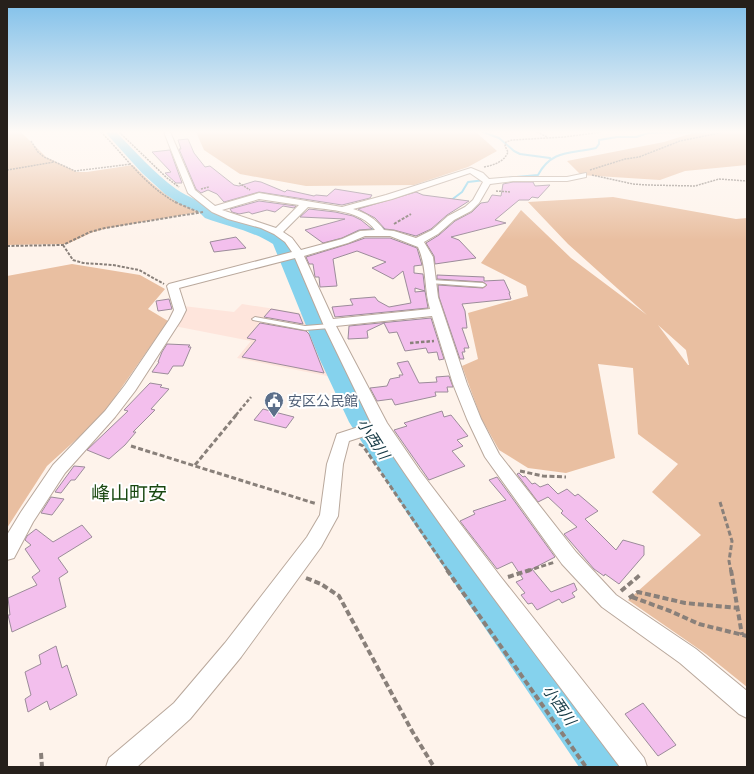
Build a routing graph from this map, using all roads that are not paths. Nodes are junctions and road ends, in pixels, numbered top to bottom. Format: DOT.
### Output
graph roads {
  1 [pos="181,168"];
  2 [pos="583,175"];
  3 [pos="486,182"];
  4 [pos="390,197"];
  5 [pos="358,203"];
  6 [pos="306,204"];
  7 [pos="215,209"];
  8 [pos="344,209"];
  9 [pos="380,230"];
  10 [pos="277,232"];
  11 [pos="417,242"];
  12 [pos="298,254"];
  13 [pos="431,282"];
  14 [pos="483,285"];
  15 [pos="438,312"];
  16 [pos="255,319"];
  17 [pos="330,325"];
  18 [pos="380,425"];
  19 [pos="7,552"];
  20 [pos="747,706"];
  21 [pos="118,767"];
  22 [pos="635,767"];
  1 -- 7 [label="street"];
  2 -- 3 [label="street"];
  3 -- 4 [label="street"];
  3 -- 11 [label="street"];
  4 -- 5 [label="lane"];
  4 -- 8 [label="street"];
  6 -- 7 [label="street"];
  6 -- 8 [label="street"];
  6 -- 10 [label="street"];
  7 -- 10 [label="street"];
  8 -- 9 [label="street"];
  9 -- 11 [label="street"];
  9 -- 12 [label="street"];
  10 -- 12 [label="street"];
  11 -- 13 [label="street"];
  12 -- 17 [label="street"];
  12 -- 19 [label="street"];
  13 -- 14 [label="lane"];
  13 -- 15 [label="street"];
  15 -- 17 [label="street"];
  15 -- 20 [label="street"];
  16 -- 17 [label="lane"];
  17 -- 18 [label="street"];
  18 -- 21 [label="street"];
  18 -- 22 [label="street"];
}
